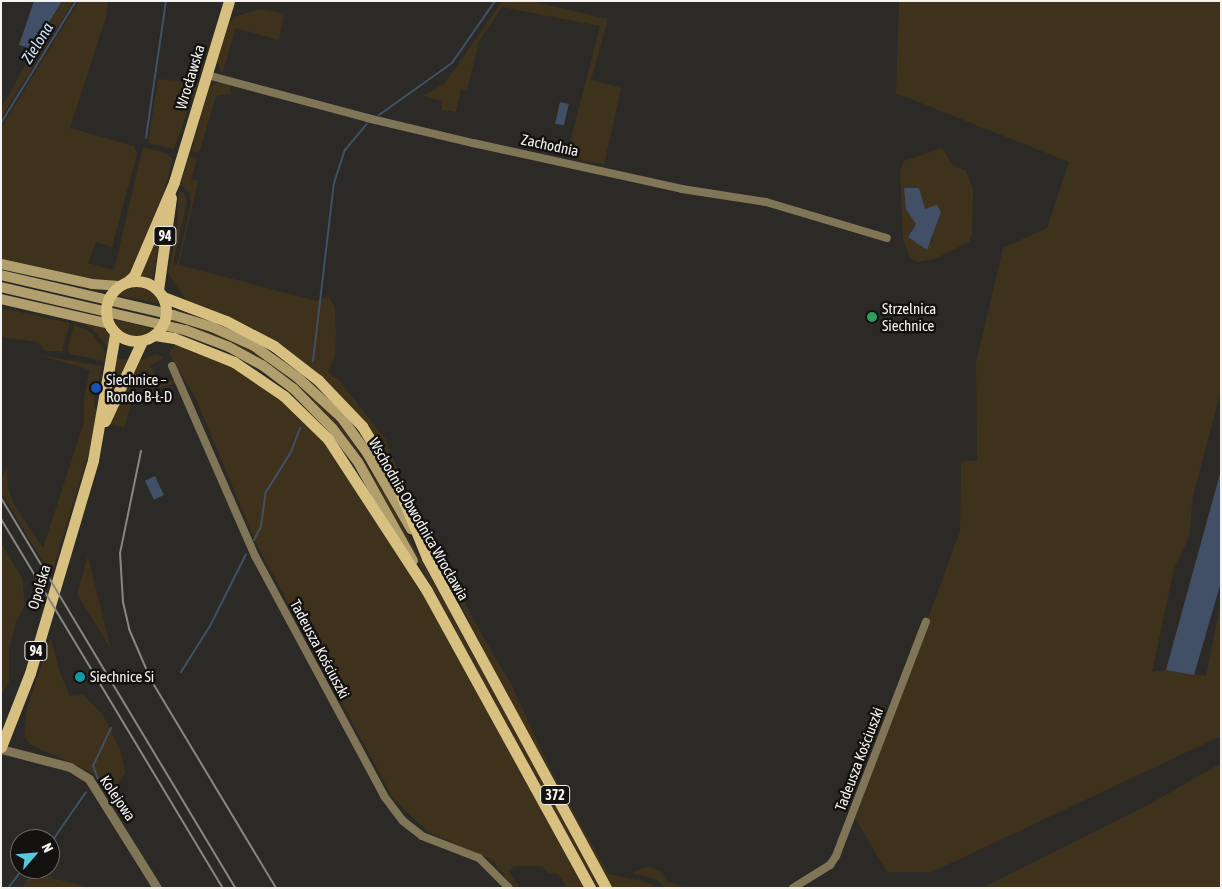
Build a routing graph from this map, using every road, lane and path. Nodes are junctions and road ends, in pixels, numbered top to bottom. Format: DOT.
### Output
graph roads {
  1 [pos="229,1"];
  2 [pos="207,75"];
  3 [pos="174,182"];
  4 [pos="887,238"];
  5 [pos="1,264"];
  6 [pos="1,275"];
  7 [pos="123,284"];
  8 [pos="1,287"];
  9 [pos="160,293"];
  10 [pos="1,299"];
  11 [pos="108,324"];
  12 [pos="115,334"];
  13 [pos="155,335"];
  14 [pos="142,341"];
  15 [pos="172,366"];
  16 [pos="100,432"];
  17 [pos="428,558"];
  18 [pos="427,591"];
  19 [pos="926,622"];
  20 [pos="1,748"];
  21 [pos="157,888"];
  22 [pos="509,888"];
  23 [pos="590,888"];
  24 [pos="606,888"];
  25 [pos="794,888"];
  1 -- 2 [label="main road, Wrocławska / 94"];
  2 -- 3 [label="main road, Wrocławska / 94"];
  2 -- 4 [label="street, Zachodnia"];
  3 -- 7 [label="main road, 94"];
  3 -- 9 [label="main road, 94"];
  5 -- 7 [label="main road"];
  6 -- 17 [label="main road, Wschodnia Obwodnica Wrocławia / 372"];
  7 -- 9 [label="main road"];
  7 -- 11 [label="main road, 94"];
  8 -- 18 [label="main road, Wschodnia Obwodnica Wrocławia / 372"];
  9 -- 13 [label="main road, 94"];
  9 -- 17 [label="main road"];
  10 -- 11 [label="main road"];
  11 -- 12 [label="main road"];
  12 -- 14 [label="main road"];
  12 -- 16 [label="main road, Opolska / 94"];
  13 -- 14 [label="main road"];
  13 -- 18 [label="main road"];
  14 -- 16 [label="main road, Opolska / 94"];
  15 -- 22 [label="street, Tadeusza Kościuszki"];
  16 -- 20 [label="main road, Opolska / 94"];
  17 -- 24 [label="main road, Wschodnia Obwodnica Wrocławia / 372"];
  18 -- 23 [label="main road, Wschodnia Obwodnica Wrocławia / 372"];
  19 -- 25 [label="street, Tadeusza Kościuszki"];
  20 -- 21 [label="street, Kolejowa"];
}
